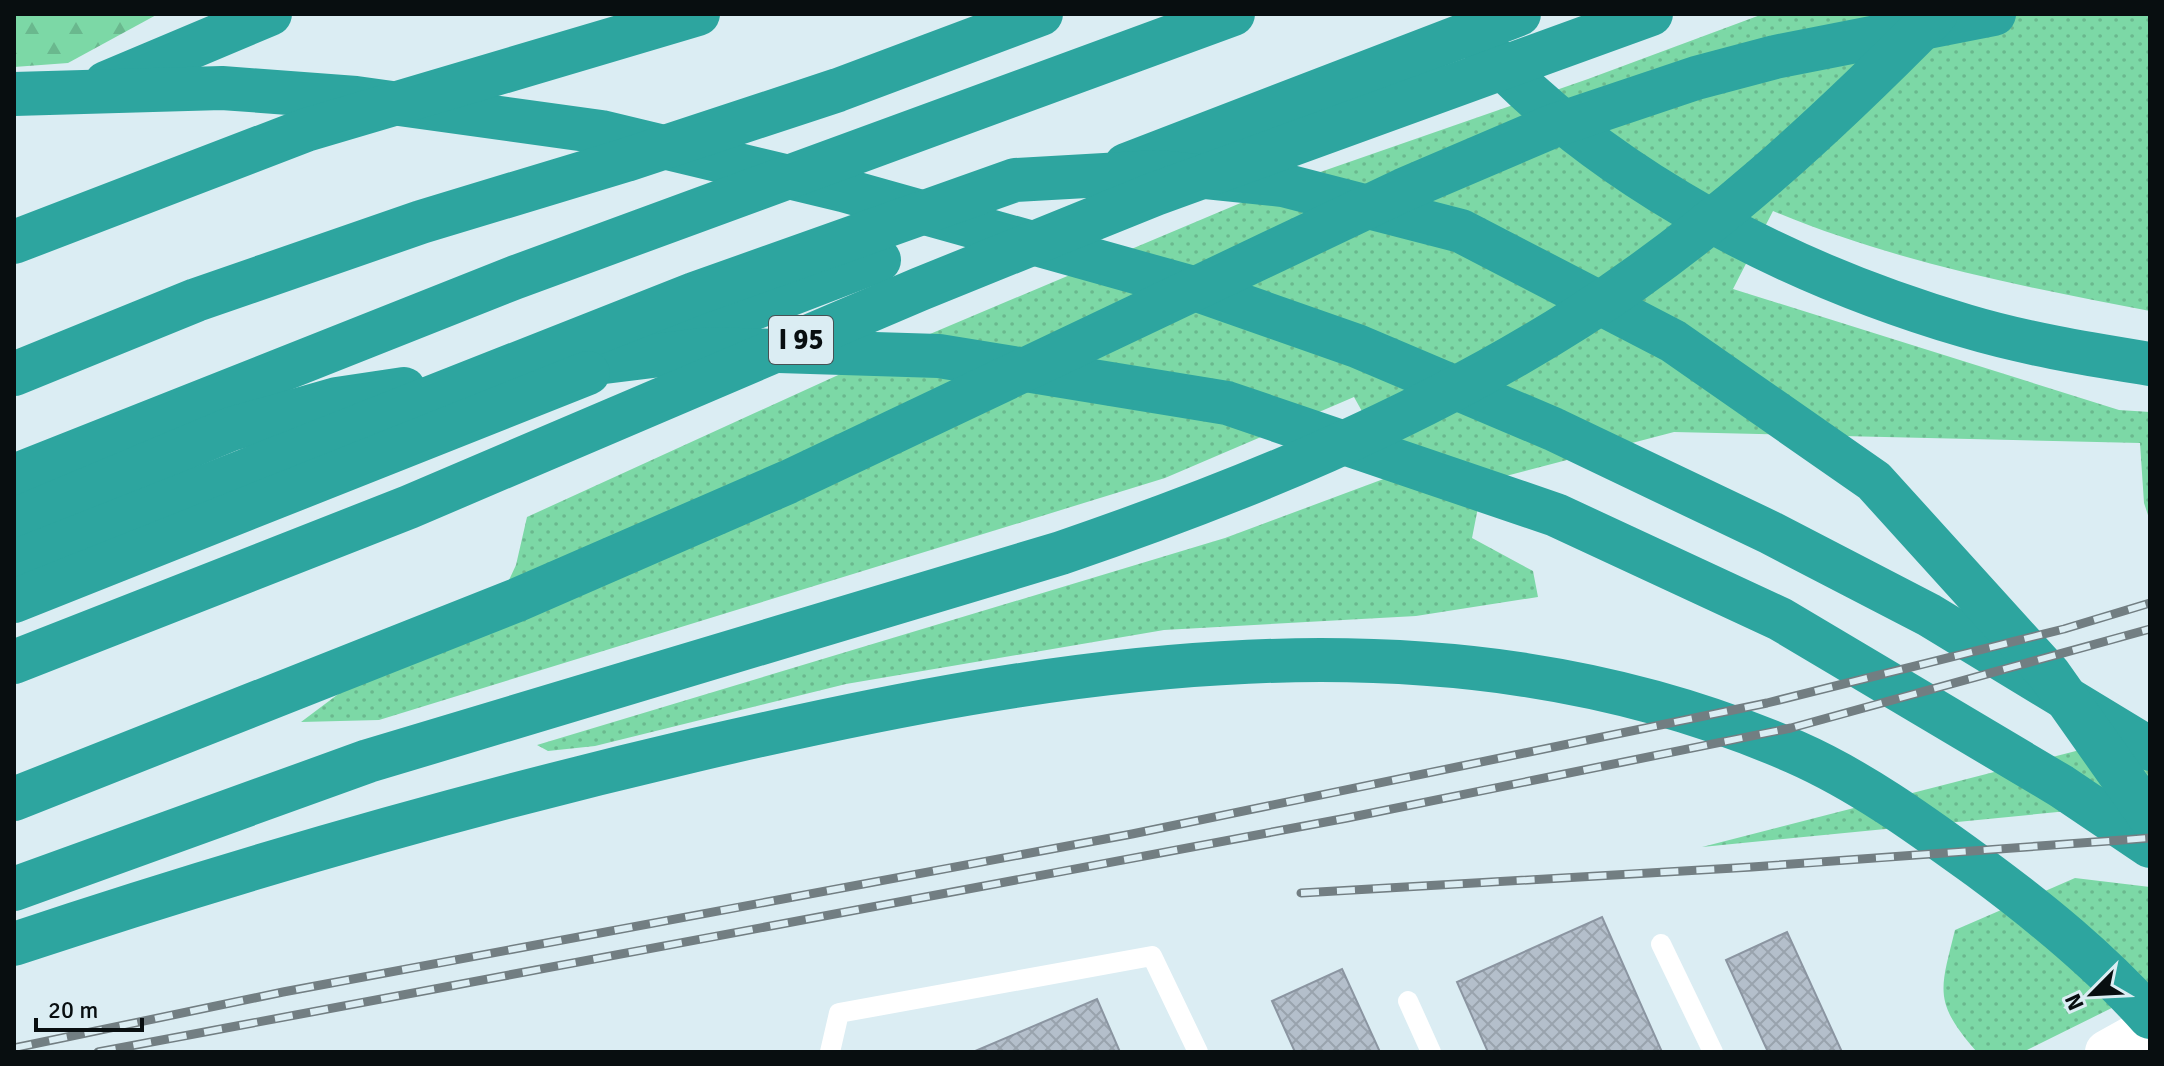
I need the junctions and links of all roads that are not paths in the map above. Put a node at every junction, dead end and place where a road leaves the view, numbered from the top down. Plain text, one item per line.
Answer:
1 (270, 14) edge
2 (698, 14) edge
3 (1041, 14) edge
4 (1233, 14) edge
5 (1452, 14) edge
6 (1519, 14) edge
7 (1651, 14) edge
8 (1936, 14) edge
9 (1994, 14) edge
10 (14, 94) edge
11 (14, 122) edge
12 (14, 242) edge
13 (2150, 364) edge
14 (14, 374) edge
15 (14, 476) edge
16 (14, 520) edge
17 (14, 562) edge
18 (14, 601) edge
19 (14, 662) edge
20 (2150, 749) edge
21 (14, 799) edge
22 (2150, 817) edge
23 (2150, 846) edge
24 (14, 889) edge
25 (14, 944) edge
26 (1661, 944) dead end
27 (1408, 1001) dead end
28 (2150, 1017) edge
29 (2150, 1028) edge
30 (830, 1052) edge
31 (1198, 1052) edge
32 (1431, 1052) edge
33 (1713, 1052) edge
34 (2107, 1052) edge

1 - 11 highway
2 - 12 highway
3 - 14 highway
4 - 15 highway
5 - 13 highway
6 - 18 highway
7 - 19 highway, I 95
8 - 24 highway
9 - 21 highway
10 - 20 highway
16 - 23 highway
17 - 22 highway
25 - 28 highway
26 - 33 lane
27 - 32 lane
29 - 34 street
30 - 31 lane

